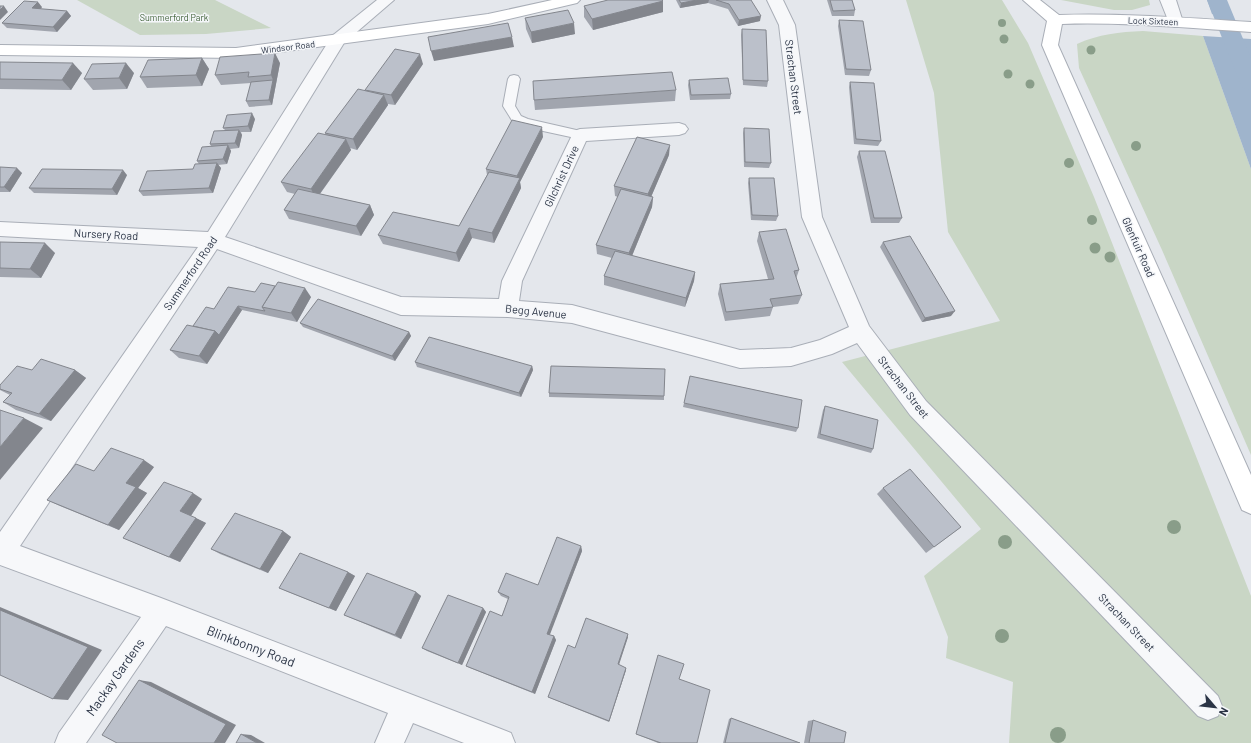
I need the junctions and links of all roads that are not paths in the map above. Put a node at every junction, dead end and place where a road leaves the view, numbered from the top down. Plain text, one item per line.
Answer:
1 (386, 0) edge
2 (572, 0) edge
3 (775, 0) edge
4 (1031, 0) edge
5 (1168, 0) edge
6 (1055, 20) junction
7 (1175, 22) junction
8 (1250, 27) edge
9 (338, 40) junction
10 (0, 50) edge
11 (514, 79) dead end
12 (679, 129) dead end
13 (580, 135) junction
14 (0, 229) edge
15 (212, 240) junction
16 (508, 308) junction
17 (861, 331) junction
18 (1251, 502) edge
19 (0, 552) edge
20 (161, 611) junction
21 (1208, 706) dead end
22 (406, 707) junction
23 (69, 743) edge
24 (389, 743) edge
25 (501, 743) edge

1 - 9 street, Summerford Road
2 - 9 street, Windsor Road
3 - 17 street, Strachan Street
4 - 6 street
5 - 7 street
6 - 7 street, Lock Sixteen
6 - 18 street, Glenfuir Road
7 - 8 street, Lock Sixteen
9 - 10 street, Windsor Road
9 - 15 street, Summerford Road
11 - 13 lane
12 - 13 street, Gilchrist Drive
13 - 16 street, Gilchrist Drive
14 - 15 street, Nursery Road
15 - 16 street, Begg Avenue
15 - 19 street, Summerford Road
16 - 17 street, Begg Avenue
17 - 21 street, Strachan Street
19 - 20 street, Blinkbonny Road
20 - 22 street, Blinkbonny Road
20 - 23 street, Mackay Gardens
22 - 24 street
22 - 25 street, Blinkbonny Road

